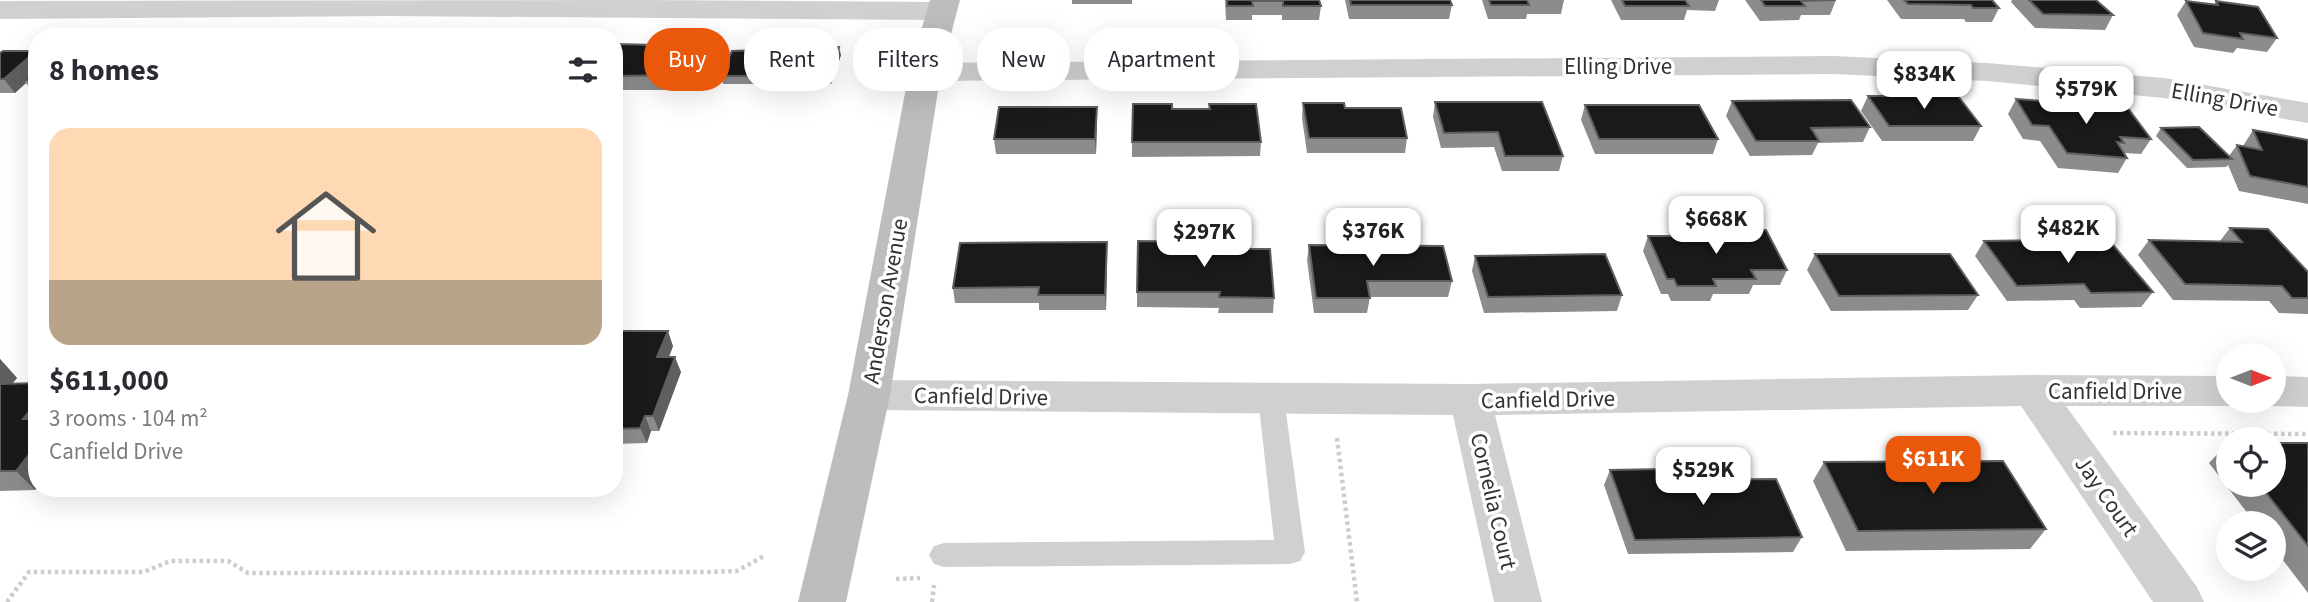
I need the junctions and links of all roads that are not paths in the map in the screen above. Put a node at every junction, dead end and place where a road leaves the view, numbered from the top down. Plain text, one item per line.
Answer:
1 (392, 4) edge
2 (942, 6) edge
3 (0, 10) edge
4 (936, 28) edge
5 (963, 72) edge
6 (922, 91) edge
7 (2308, 113) edge
8 (2032, 390) junction
9 (2216, 391) edge
10 (2286, 391) edge
11 (2308, 392) edge
12 (869, 395) junction
13 (1271, 398) junction
14 (1469, 400) junction
15 (944, 555) dead end
16 (822, 602) edge
17 (1518, 602) edge
18 (2180, 602) edge

1 - 2 street
1 - 3 street
2 - 4 main road, Anderson Avenue
5 - 7 street, Elling Drive
6 - 12 main road, Anderson Avenue
8 - 9 street, Canfield Drive
8 - 14 street, Canfield Drive
8 - 18 street, Jay Court
10 - 11 street
12 - 13 street, Canfield Drive
12 - 16 main road, Anderson Avenue
13 - 14 street, Canfield Drive
13 - 15 lane
14 - 17 street, Cornelia Court

